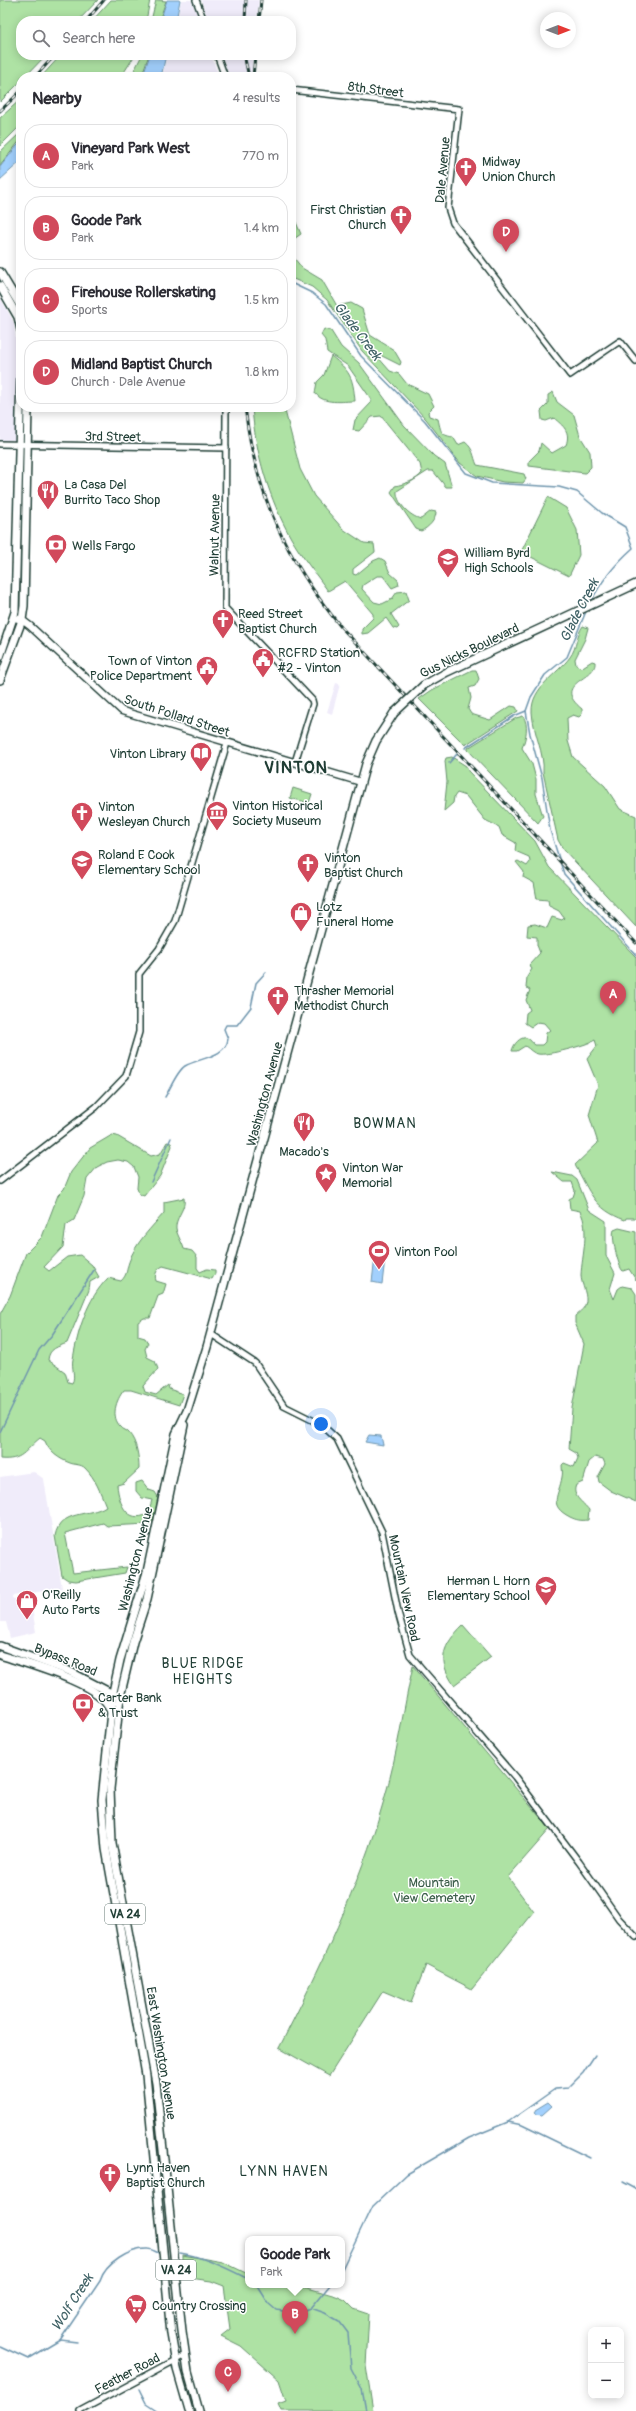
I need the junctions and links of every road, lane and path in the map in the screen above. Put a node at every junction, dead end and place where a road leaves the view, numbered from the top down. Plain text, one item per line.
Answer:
1 (196, 0) edge
2 (202, 16) edge
3 (219, 60) edge
4 (224, 72) edge
5 (296, 91) edge
6 (459, 109) joint
7 (0, 272) edge
8 (0, 286) edge
9 (16, 299) edge
10 (16, 314) edge
11 (636, 361) edge
12 (20, 412) edge
13 (28, 412) edge
14 (226, 412) edge
15 (0, 444) edge
16 (19, 445) junction
17 (27, 445) junction
18 (226, 448) junction
19 (636, 584) edge
20 (14, 618) junction
21 (22, 620) junction
22 (0, 657) edge
23 (0, 680) edge
24 (227, 742) junction
25 (295, 762) junction
26 (361, 782) junction
27 (0, 1181) edge
28 (211, 1334) junction
29 (0, 1646) edge
30 (0, 1655) edge
31 (65, 1678) junction
32 (115, 1696) junction
33 (110, 1713) junction
34 (636, 1937) edge
35 (185, 2355) junction
36 (175, 2360) junction
37 (80, 2411) edge
38 (189, 2411) edge
39 (199, 2411) edge

1 - 2 street
3 - 4 street
5 - 6 street, 8th Street
6 - 11 street, Dale Avenue
7 - 9 main road
8 - 10 main road
12 - 16 main road
13 - 17 main road
14 - 18 street, Walnut Avenue
15 - 16 street, 3rd Street
16 - 17 street, 3rd Street
16 - 20 main road
17 - 18 street, 3rd Street
17 - 21 main road
18 - 25 street, Walnut Avenue
19 - 26 main road, Gus Nicks Boulevard, bridge
20 - 21 main road, South Pollard Street
20 - 22 main road
21 - 23 main road
21 - 24 main road, South Pollard Street
24 - 25 main road, South Pollard Street
24 - 27 street
25 - 26 main road, South Pollard Street
26 - 28 main road, Washington Avenue
28 - 32 main road, Washington Avenue
28 - 34 street, Mountain View Road
29 - 32 main road, Bypass Road
30 - 31 main road, Bypass Road
31 - 32 main road
31 - 33 main road, Bypass Road
32 - 33 main road, Washington Avenue
32 - 35 main road, East Washington Avenue / VA 24
33 - 36 main road, East Washington Avenue / VA 24
35 - 36 street, Feather Road
35 - 39 main road, East Washington Avenue / VA 24
36 - 37 street, Feather Road
36 - 38 main road, East Washington Avenue / VA 24

